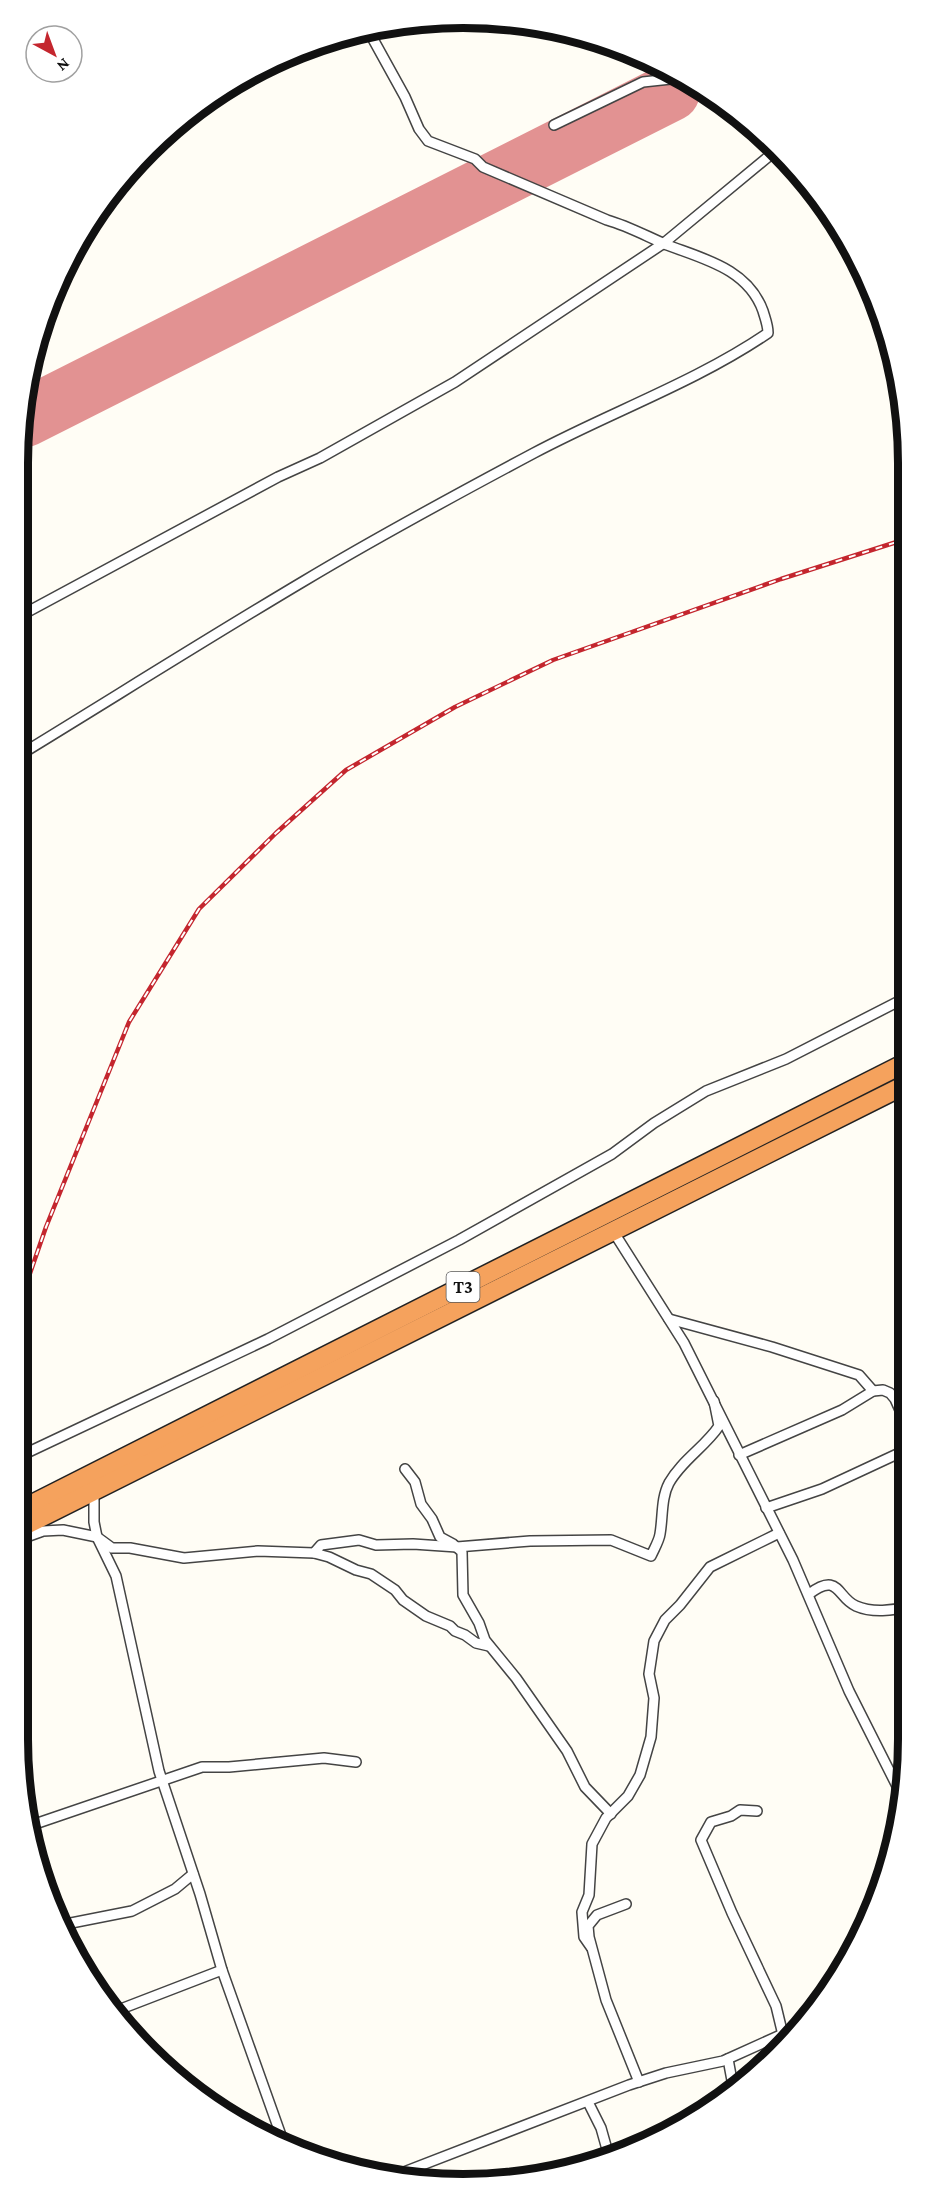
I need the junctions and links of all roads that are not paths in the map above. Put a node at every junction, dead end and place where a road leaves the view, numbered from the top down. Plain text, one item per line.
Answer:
1 (373, 38) edge
2 (667, 79) edge
3 (554, 125) dead end
4 (770, 155) edge
5 (664, 243) junction
6 (28, 612) edge
7 (28, 750) edge
8 (898, 1002) edge
9 (898, 1067) edge
10 (898, 1088) edge
11 (613, 1231) junction
12 (669, 1319) junction
13 (873, 1391) junction
14 (714, 1401) junction
15 (898, 1404) edge
16 (28, 1452) edge
17 (898, 1454) edge
18 (739, 1455) junction
19 (405, 1469) dead end
20 (94, 1491) junction
21 (28, 1505) edge
22 (766, 1508) junction
23 (28, 1524) edge
24 (779, 1533) junction
25 (28, 1536) edge
26 (97, 1537) junction
27 (457, 1547) junction
28 (314, 1553) junction
29 (809, 1594) junction
30 (898, 1608) edge
31 (489, 1646) junction
32 (356, 1762) dead end
33 (162, 1779) junction
34 (896, 1785) edge
35 (757, 1811) dead end
36 (611, 1814) junction
37 (37, 1823) edge
38 (193, 1874) junction
39 (626, 1904) dead end
40 (69, 1923) edge
41 (591, 1947) junction
42 (222, 1970) junction
43 (122, 2009) edge
44 (782, 2035) edge
45 (783, 2035) edge
46 (728, 2059) junction
47 (733, 2081) edge
48 (639, 2082) junction
49 (588, 2102) junction
50 (281, 2134) edge
51 (607, 2150) edge
52 (407, 2171) edge

1 - 5 street
2 - 3 street
4 - 5 street
5 - 6 street
5 - 7 street
8 - 16 street
9 - 21 highway, T3
10 - 11 highway, T3
11 - 12 street
11 - 20 highway, T3
12 - 13 street
12 - 14 street
13 - 15 street
13 - 18 street
14 - 18 street
14 - 27 street
17 - 22 street
18 - 22 street
19 - 27 street
20 - 23 highway, T3
20 - 26 street
22 - 24 street
24 - 29 street
24 - 36 street
25 - 26 street
26 - 28 street
26 - 33 street
27 - 28 street
27 - 31 street
28 - 31 street
29 - 30 street
29 - 34 street
31 - 36 street
32 - 33 street
33 - 37 street
33 - 38 street
35 - 45 street
36 - 41 street
38 - 40 street
38 - 42 street
39 - 41 street
41 - 48 street
42 - 43 street
42 - 50 street
44 - 46 street
46 - 47 street
46 - 48 street
48 - 49 street
49 - 51 street
49 - 52 street

